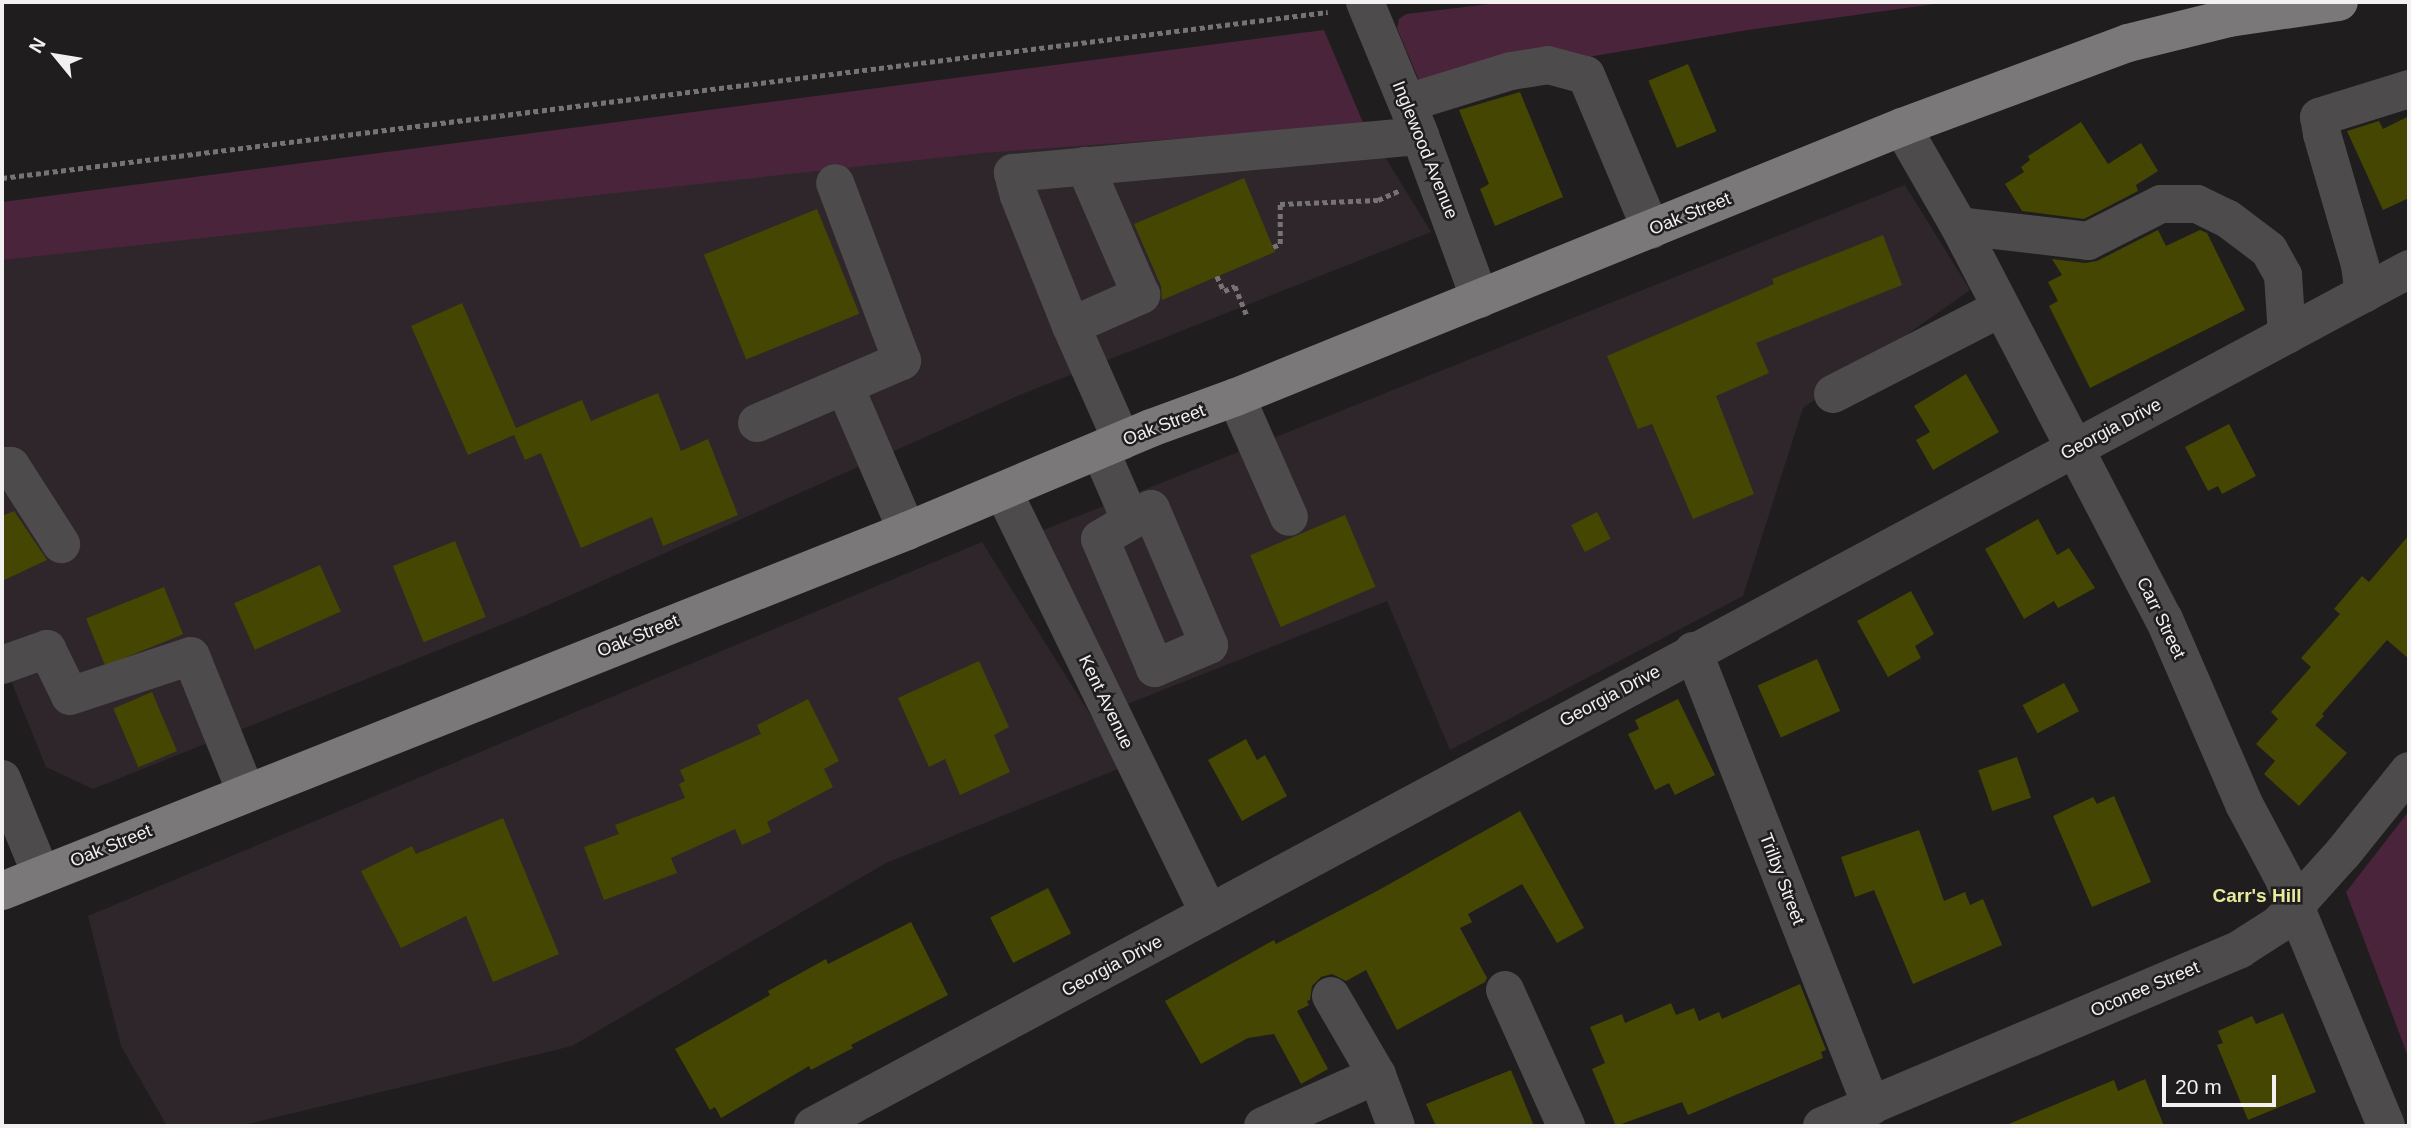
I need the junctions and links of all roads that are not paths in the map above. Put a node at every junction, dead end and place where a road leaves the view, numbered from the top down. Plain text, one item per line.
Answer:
1 (2339, 2) edge
2 (1351, 6) edge
3 (2409, 89) edge
4 (1413, 119) junction
5 (1902, 127) junction
6 (1085, 166) junction
7 (835, 183) dead end
8 (1959, 226) junction
9 (1651, 230) junction
10 (2409, 269) edge
11 (2364, 294) junction
12 (1480, 299) junction
13 (2001, 308) junction
14 (1071, 326) junction
15 (2287, 335) junction
16 (845, 387) junction
17 (1833, 394) dead end
18 (1236, 397) junction
19 (757, 423) dead end
20 (1111, 446) junction
21 (2074, 449) junction
22 (2, 466) edge
23 (1003, 491) junction
24 (1289, 517) dead end
25 (1130, 519) junction
26 (907, 531) junction
27 (61, 544) dead end
28 (1693, 651) junction
29 (2, 665) edge
30 (1155, 668) junction
31 (1103, 695) junction
32 (2409, 771) edge
33 (2, 779) edge
34 (246, 792) junction
35 (41, 874) junction
36 (2, 891) edge
37 (2295, 905) junction
38 (1209, 914) junction
39 (1505, 990) dead end
40 (1331, 996) dead end
41 (1377, 1075) junction
42 (1871, 1106) junction
43 (813, 1126) edge
44 (1262, 1126) edge
45 (1396, 1126) edge
46 (1566, 1126) edge
47 (1822, 1126) edge
48 (2386, 1126) edge

1 - 5 main road, Oak Street
2 - 4 street, Inglewood Avenue
3 - 11 street
4 - 6 street
4 - 9 street
4 - 12 street, Inglewood Avenue
5 - 8 street, Carr Street
5 - 9 main road, Oak Street
6 - 14 street
6 - 14 street
7 - 16 street
8 - 13 street, Carr Street
8 - 15 street
9 - 12 main road, Oak Street
10 - 11 street, Georgia Drive
11 - 15 street, Georgia Drive
12 - 18 main road, Oak Street
13 - 17 street
13 - 21 street, Carr Street
14 - 20 street
15 - 21 street, Georgia Drive
16 - 19 street
16 - 26 street
18 - 20 main road, Oak Street
18 - 24 street
20 - 23 main road, Oak Street
20 - 25 street
21 - 28 street, Georgia Drive
21 - 37 street, Carr Street
22 - 27 street
23 - 26 main road, Oak Street
23 - 31 street, Kent Avenue
25 - 30 street
25 - 30 street
26 - 34 main road, Oak Street
28 - 38 street, Georgia Drive
28 - 42 street, Trilby Street
29 - 34 street
30 - 31 street
31 - 38 street, Kent Avenue
32 - 37 street, Oconee Street
33 - 35 street
34 - 35 main road, Oak Street
35 - 36 main road, Oak Street
37 - 42 street, Oconee Street
37 - 48 street, Carr Street
38 - 43 street, Georgia Drive
39 - 46 street
40 - 41 street
41 - 44 street
41 - 45 street
42 - 47 street, Oconee Street

